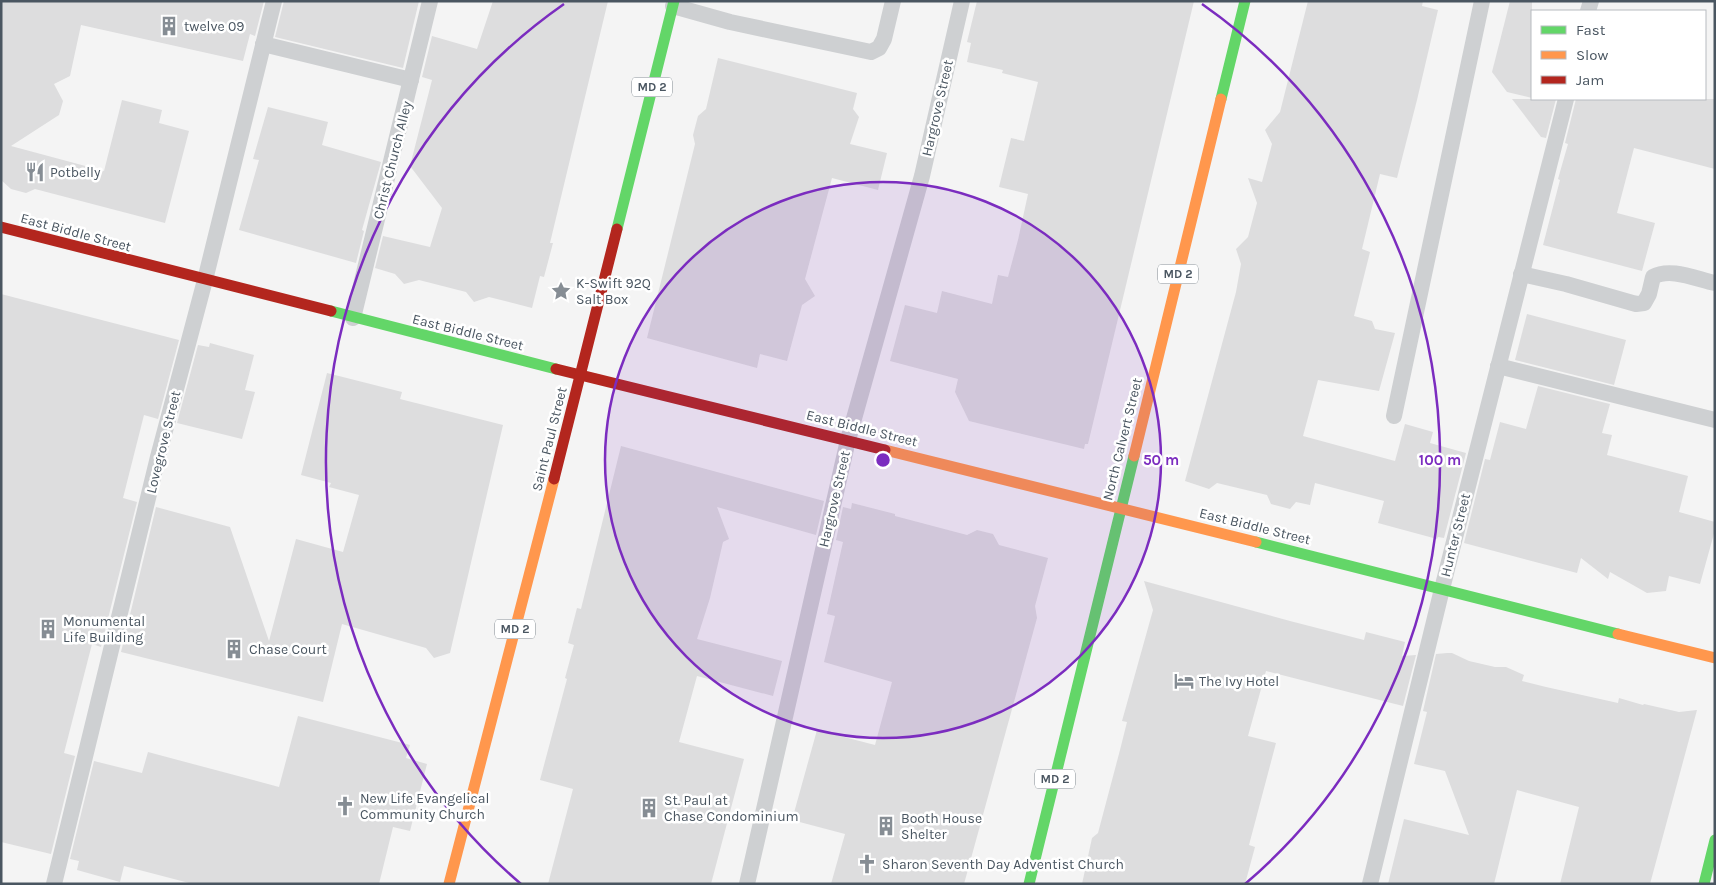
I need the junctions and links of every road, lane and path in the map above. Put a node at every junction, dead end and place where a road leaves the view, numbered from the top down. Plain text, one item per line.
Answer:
1 (274, 1) edge
2 (430, 1) edge
3 (893, 1) edge
4 (962, 1) edge
5 (1245, 1) edge
6 (1482, 1) edge
7 (673, 4) edge
8 (263, 44) junction
9 (411, 80) junction
10 (1566, 100) edge
11 (1, 228) edge
12 (1521, 274) junction
13 (205, 280) junction
14 (1715, 283) edge
15 (353, 318) junction
16 (1498, 366) junction
17 (581, 375) junction
18 (1394, 416) dead end
19 (1715, 420) edge
20 (848, 440) junction
21 (1121, 508) junction
22 (1442, 590) junction
23 (1715, 658) edge
24 (1715, 840) edge
25 (54, 884) edge
26 (449, 884) edge
27 (748, 884) edge
28 (1029, 884) edge
29 (1370, 884) edge
30 (1704, 884) edge

1 - 8 lane, Lovegrove Street
2 - 9 lane, Christ Church Alley
3 - 7 lane
4 - 20 lane, Hargrove Street
5 - 21 main road, North Calvert Street / MD 2
6 - 18 lane
7 - 17 main road, Saint Paul Street / MD 2
8 - 9 lane
8 - 13 lane, Lovegrove Street
9 - 15 lane, Christ Church Alley
10 - 12 lane, Hunter Street
11 - 13 main road, East Biddle Street
12 - 14 lane
12 - 16 lane, Hunter Street
13 - 15 main road, East Biddle Street
13 - 25 lane, Lovegrove Street
15 - 17 main road, East Biddle Street
16 - 19 lane
16 - 22 lane, Hunter Street
17 - 20 main road, East Biddle Street
17 - 26 main road, Saint Paul Street / MD 2
20 - 21 main road, East Biddle Street
20 - 27 lane, Hargrove Street
21 - 22 main road, East Biddle Street
21 - 28 main road, North Calvert Street / MD 2
22 - 23 main road, East Biddle Street
22 - 29 lane, Hunter Street
24 - 30 main road

